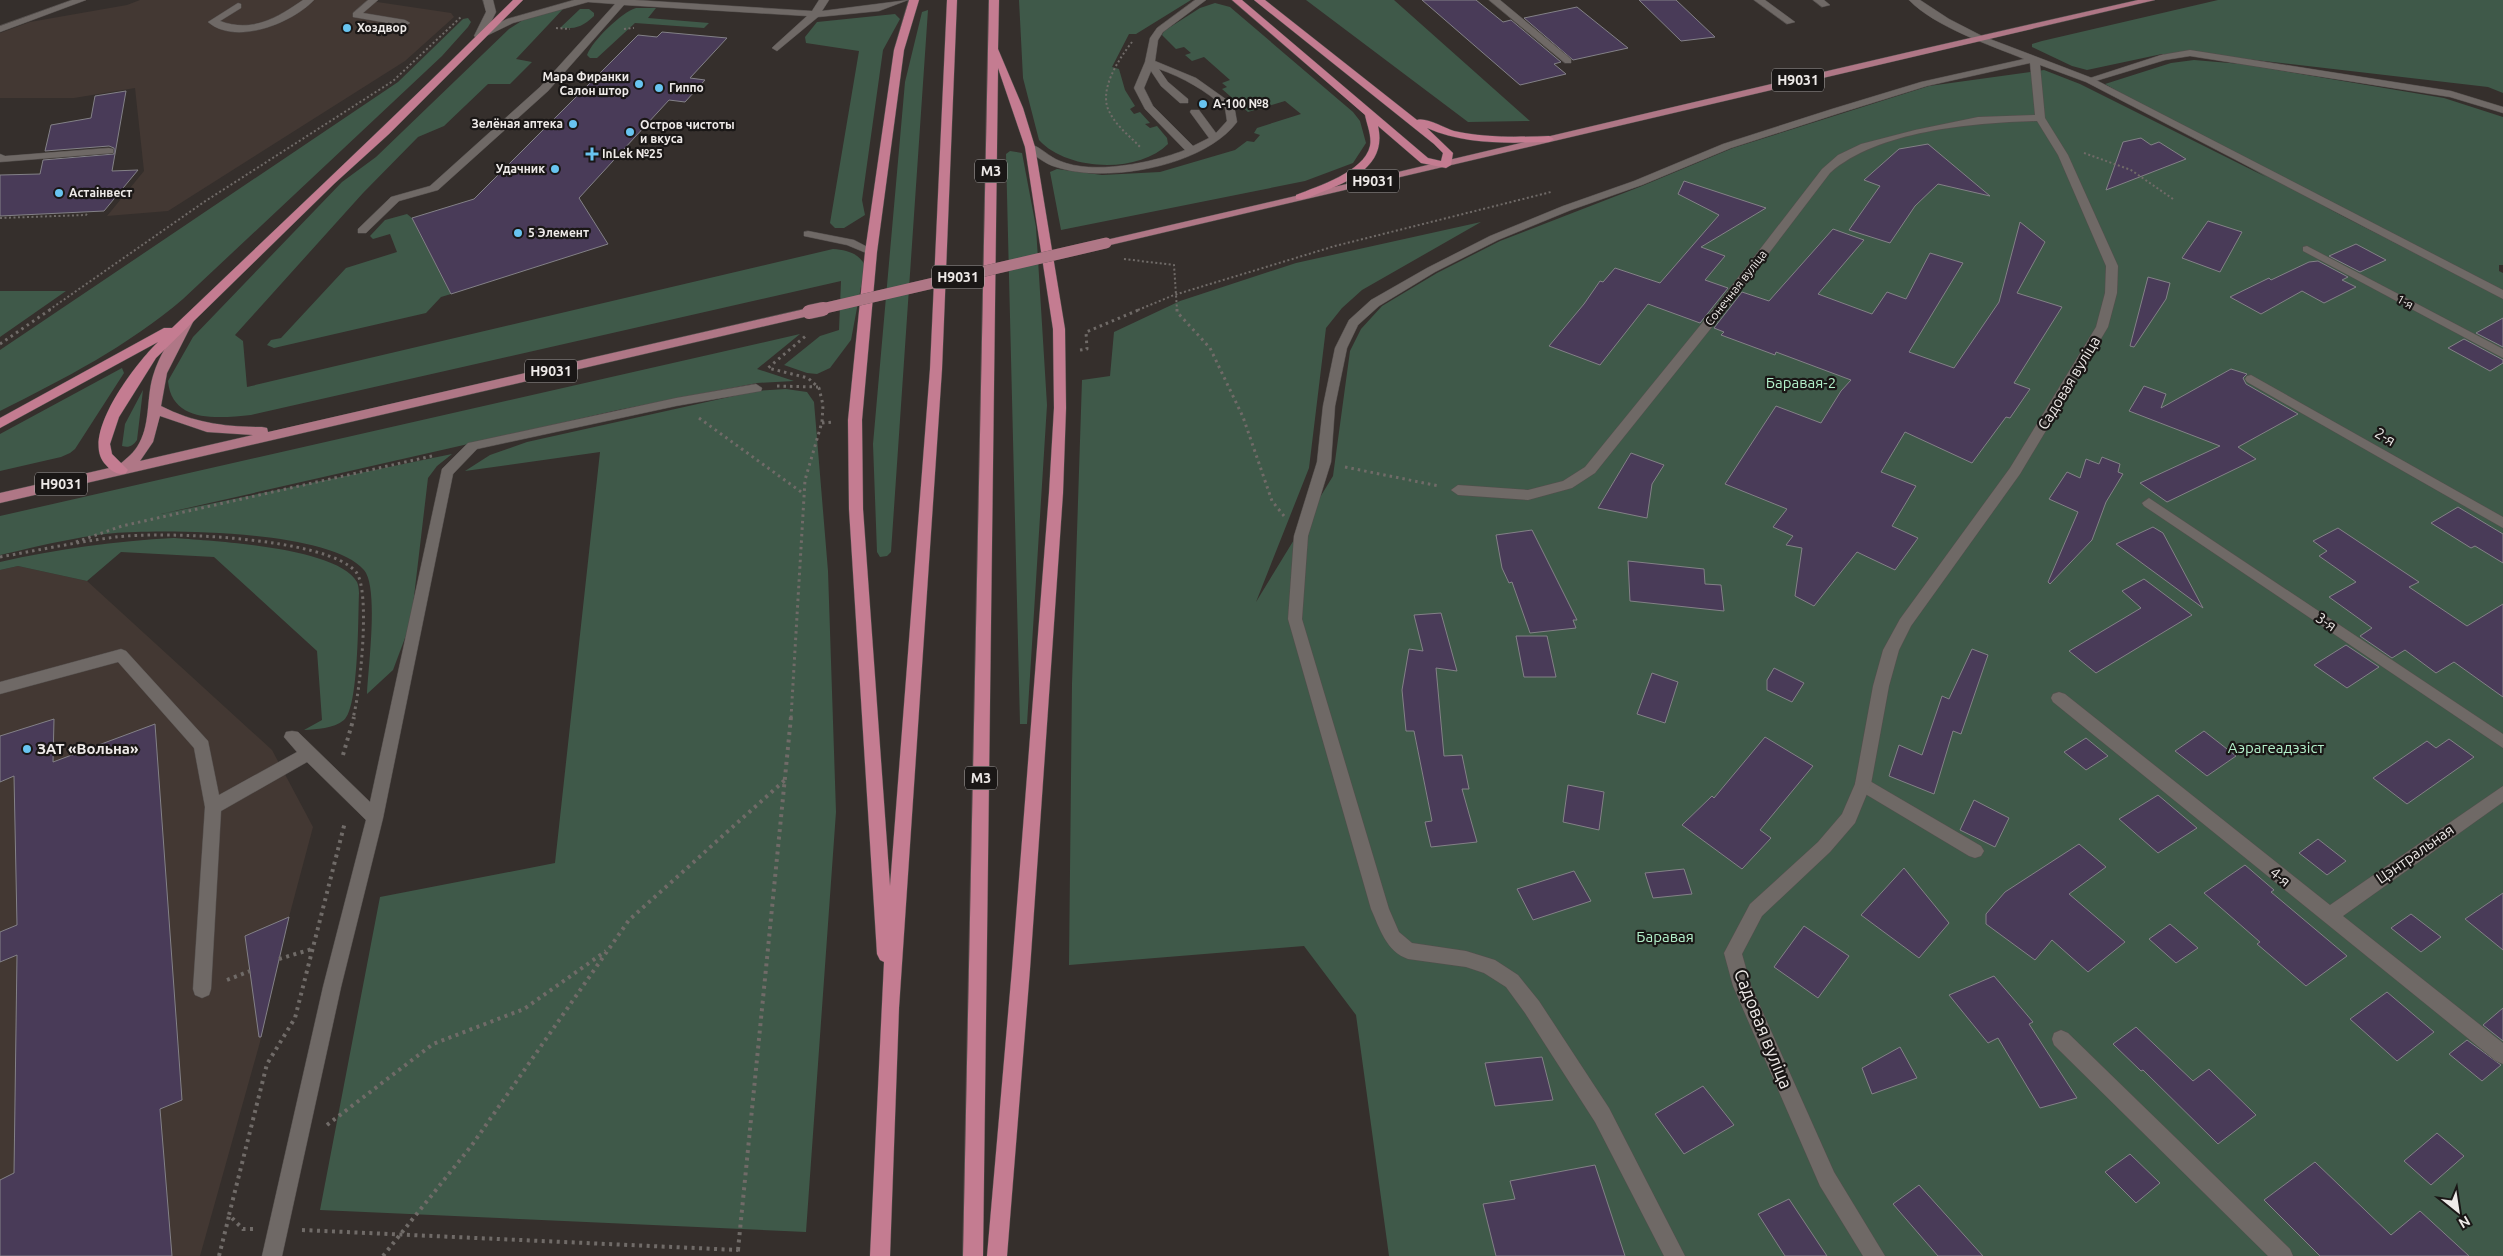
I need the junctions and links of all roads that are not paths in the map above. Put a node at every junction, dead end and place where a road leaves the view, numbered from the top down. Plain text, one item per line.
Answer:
1 (82, 0) edge
2 (309, 0) edge
3 (373, 0) edge
4 (488, 0) edge
5 (518, 0) edge
6 (584, 0) edge
7 (591, 0) edge
8 (824, 0) edge
9 (903, 0) edge
10 (914, 0) edge
11 (952, 0) edge
12 (994, 0) edge
13 (1201, 0) edge
14 (1237, 0) edge
15 (1259, 0) edge
16 (1494, 0) edge
17 (1759, 0) edge
18 (1914, 0) edge
19 (2150, 0) edge
20 (622, 2) junction
21 (668, 2) edge
22 (711, 4) edge
23 (238, 6) dead end
24 (815, 14) junction
25 (1790, 22) dead end
26 (406, 23) dead end
27 (0, 29) edge
28 (479, 36) junction
29 (1979, 38) junction
30 (993, 43) junction
31 (777, 48) dead end
32 (2035, 59) junction
33 (1568, 61) dead end
34 (1150, 62) junction
35 (2088, 80) junction
36 (1184, 101) dead end
37 (1391, 107) junction
38 (2503, 110) edge
39 (1195, 112) dead end
40 (1370, 114) junction
41 (2040, 118) junction
42 (1215, 139) junction
43 (1549, 139) junction
44 (1030, 147) junction
45 (1191, 150) junction
46 (109, 151) dead end
47 (0, 157) edge
48 (1446, 165) junction
49 (1300, 197) junction
50 (362, 231) dead end
51 (808, 234) dead end
52 (2307, 249) dead end
53 (871, 252) junction
54 (2503, 295) edge
55 (189, 318) junction
56 (2503, 354) edge
57 (2251, 379) dead end
58 (756, 388) dead end
59 (155, 408) junction
60 (0, 424) edge
61 (293, 431) junction
62 (121, 470) junction
63 (1458, 490) road end
64 (0, 498) edge
65 (2149, 503) dead end
66 (2503, 523) edge
67 (0, 688) edge
68 (2059, 698) dead end
69 (292, 737) dead end
70 (2503, 742) edge
71 (310, 753) junction
72 (1863, 784) junction
73 (2503, 793) edge
74 (214, 806) junction
75 (375, 818) junction
76 (1975, 851) dead end
77 (2328, 916) junction
78 (202, 989) dead end
79 (890, 1008) junction
80 (2061, 1039) dead end
81 (2503, 1055) edge
82 (1872, 1255) edge
83 (272, 1256) edge
84 (880, 1256) edge
85 (973, 1256) edge
86 (997, 1256) edge
87 (1674, 1256) edge
88 (2283, 1256) edge

1 - 27 street
2 - 23 street
3 - 26 street
4 - 28 street
5 - 28 highway
6 - 28 street
7 - 20 street
8 - 24 street
9 - 24 street
10 - 53 highway
11 - 79 highway
12 - 30 highway, М3
13 - 34 street
14 - 40 highway
15 - 37 highway
16 - 33 street
17 - 25 street
18 - 29 street
19 - 29 main road, Н9031
20 - 21 street
20 - 50 street
21 - 22 street
22 - 24 street
24 - 31 street
28 - 55 highway
29 - 32 street
29 - 43 main road, Н9031
30 - 44 highway
30 - 85 highway, М3
32 - 35 street
32 - 41 street
32 - 87 street
34 - 36 street
34 - 42 street
34 - 45 street
35 - 38 street
35 - 54 street
37 - 43 highway
37 - 48 highway
39 - 42 street
40 - 48 highway
40 - 49 highway
41 - 63 street, Сонечная вуліца
41 - 72 street, Садовая вуліца
42 - 45 street
43 - 48 main road, Н9031
44 - 45 street
44 - 86 highway
46 - 47 street
48 - 49 main road, Н9031
49 - 61 main road, Н9031, bridge
51 - 53 street
52 - 56 street, 1-я
53 - 79 highway
55 - 59 main road
55 - 60 highway
55 - 62 highway
57 - 66 street, 2-я
58 - 75 street
59 - 61 main road
59 - 62 main road
61 - 62 main road, Н9031
62 - 64 main road, Н9031
65 - 70 street, 3-я
67 - 74 street
68 - 77 street, 4-я
69 - 71 street
71 - 74 street
71 - 75 street
72 - 76 street
72 - 82 street, Садовая вуліца
73 - 77 street, Цэнтральная
74 - 78 street
75 - 83 street
77 - 81 street, 4-я
79 - 84 highway
80 - 88 street

